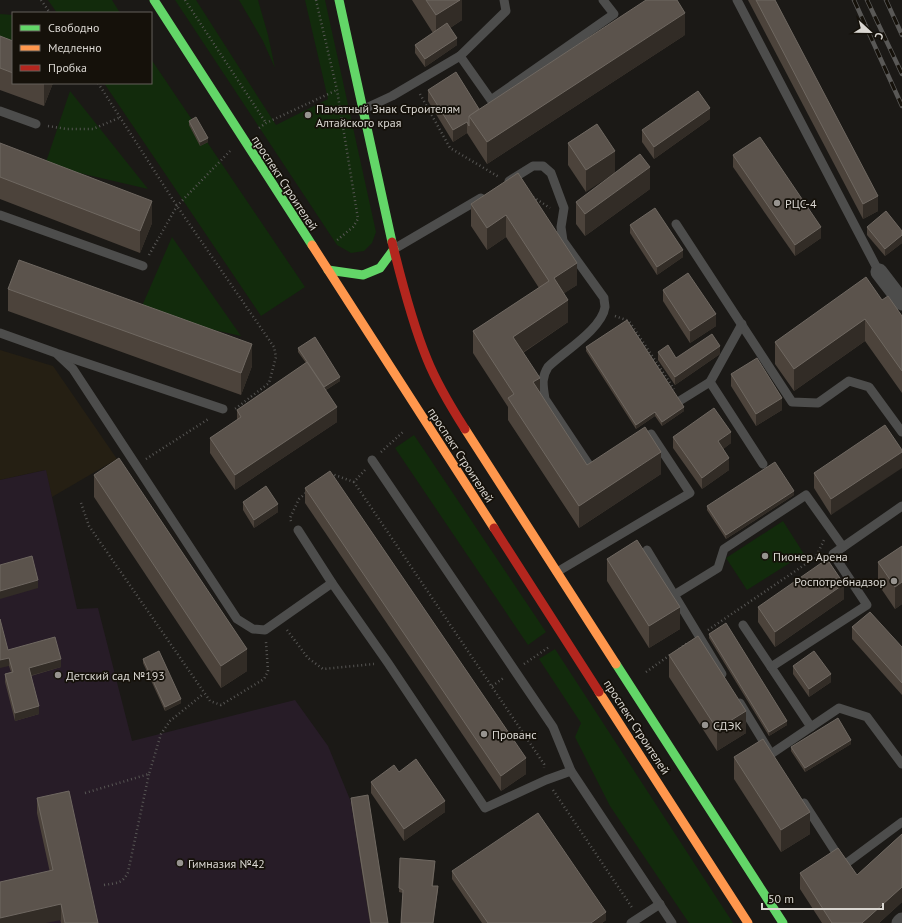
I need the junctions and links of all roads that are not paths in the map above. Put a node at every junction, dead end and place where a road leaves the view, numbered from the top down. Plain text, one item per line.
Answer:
1 (154, 0) edge
2 (339, 0) edge
3 (504, 0) edge
4 (603, 0) edge
5 (737, 0) edge
6 (460, 56) junction
7 (364, 109) junction
8 (0, 111) edge
9 (36, 124) road end
10 (505, 184) edge
11 (488, 193) edge
12 (0, 215) edge
13 (676, 224) dead end
14 (394, 250) junction
15 (143, 266) road end
16 (328, 270) junction
17 (880, 272) joint
18 (902, 302) edge
19 (742, 324) junction
20 (0, 334) edge
21 (56, 353) junction
22 (710, 382) junction
23 (681, 400) edge
24 (223, 409) dead end
25 (902, 432) edge
26 (632, 447) edge
27 (372, 460) road end
28 (606, 463) edge
29 (763, 464) dead end
30 (902, 506) edge
31 (298, 530) road end
32 (843, 548) junction
33 (647, 550) dead end
34 (556, 572) junction
35 (332, 583) junction
36 (674, 595) junction
37 (743, 625) dead end
38 (772, 667) junction
39 (727, 682) edge
40 (735, 695) edge
41 (811, 727) junction
42 (902, 764) edge
43 (571, 771) junction
44 (797, 793) edge
45 (902, 822) edge
46 (660, 904) junction
47 (635, 920) edge
48 (672, 923) edge
49 (748, 923) edge
50 (783, 923) edge

1 - 16 main road, проспект Строителей
2 - 7 main road, проспект Строителей
3 - 6 lane
4 - 6 lane
5 - 17 lane
6 - 7 lane
7 - 14 main road, проспект Строителей
8 - 9 lane
10 - 28 lane
11 - 14 lane
12 - 15 lane
13 - 19 lane
14 - 16 main road
14 - 34 main road, проспект Строителей
16 - 49 main road, проспект Строителей
17 - 18 street
19 - 22 lane
19 - 25 lane
20 - 21 lane
21 - 24 lane
21 - 35 lane
22 - 23 lane
22 - 29 lane
26 - 34 lane
27 - 43 lane
30 - 32 lane
31 - 35 lane
32 - 36 lane
32 - 38 lane
33 - 36 lane
34 - 50 main road, проспект Строителей
35 - 43 lane
36 - 39 lane
37 - 38 lane
38 - 41 lane
40 - 41 lane
41 - 42 lane
43 - 46 lane
44 - 45 lane
46 - 47 lane
46 - 48 lane

